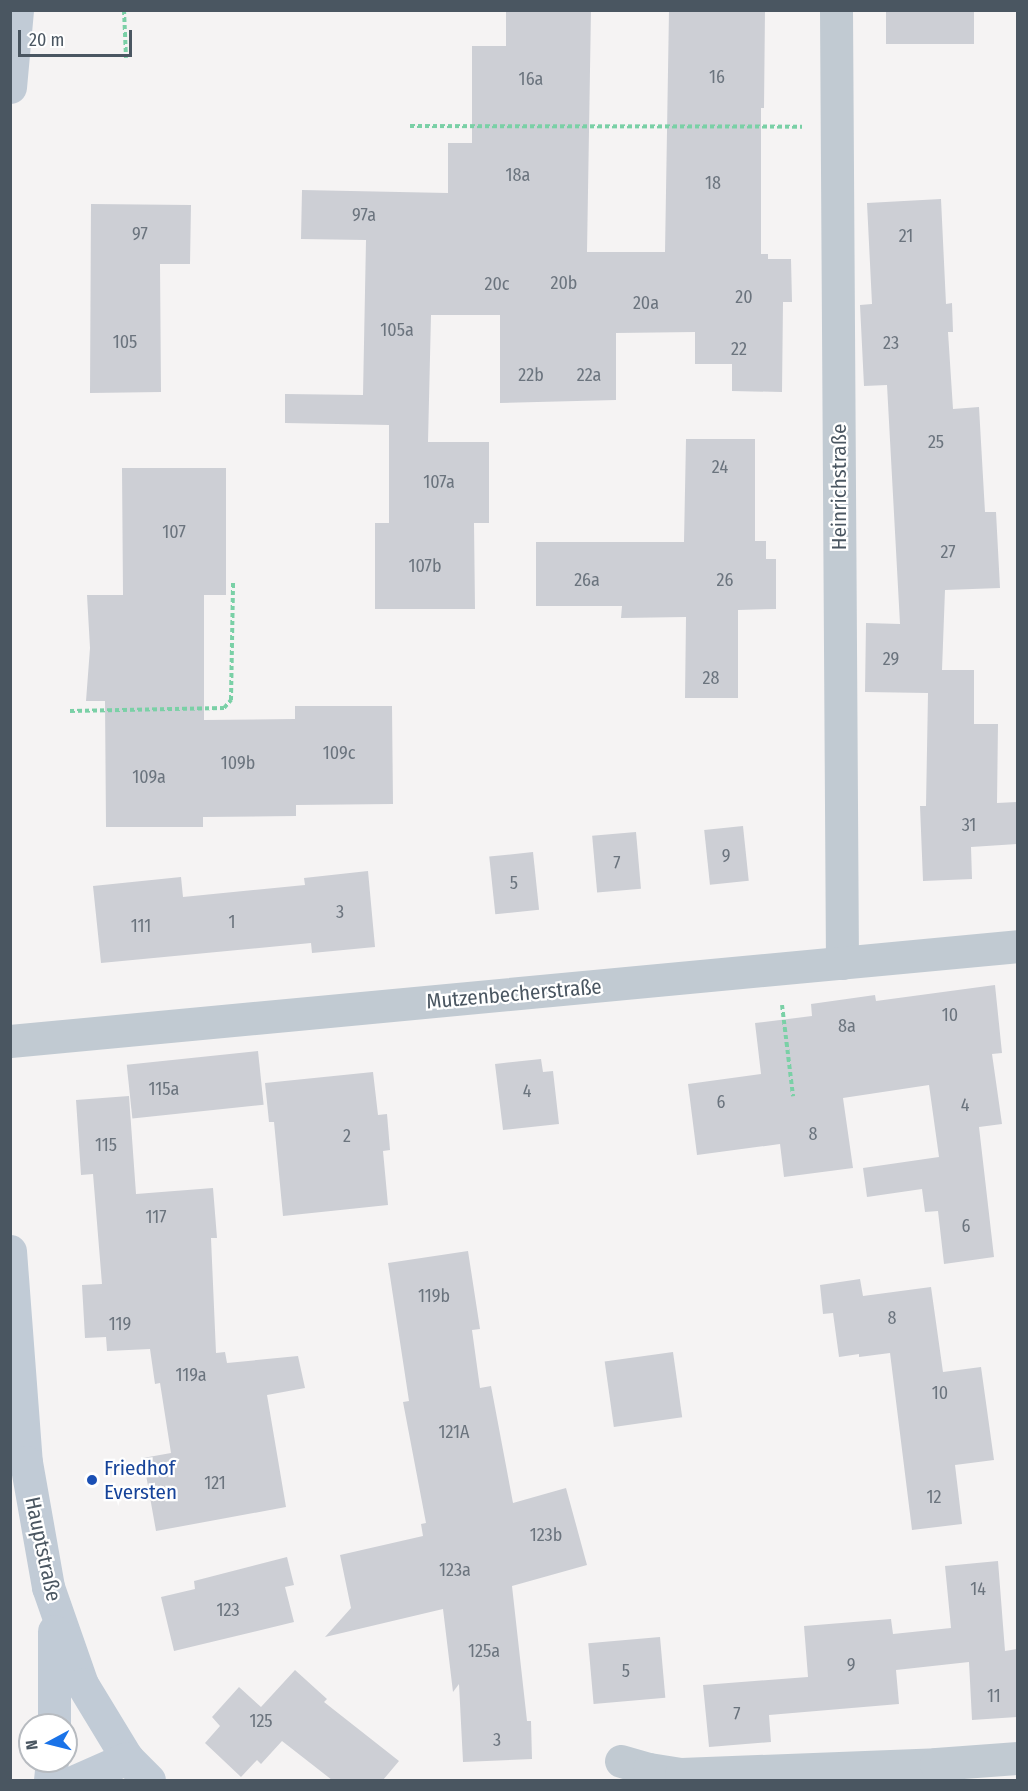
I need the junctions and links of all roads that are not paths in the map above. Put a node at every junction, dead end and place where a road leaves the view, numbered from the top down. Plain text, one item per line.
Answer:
1 (17, 10) edge
2 (836, 10) edge
3 (10, 87) edge
4 (1017, 946) edge
5 (843, 963) junction
6 (10, 1041) edge
7 (10, 1251) edge
8 (54, 1608) junction
9 (54, 1713) edge
10 (1017, 1758) edge
11 (621, 1761) dead end
12 (132, 1773) edge
13 (77, 1780) edge

1 - 3 main road
2 - 5 street, Heinrichstraße
4 - 5 street, Mutzenbecherstraße
5 - 6 street, Mutzenbecherstraße
7 - 8 main road, Hauptstraße
8 - 9 main road
8 - 12 main road, Hauptstraße
10 - 11 street
12 - 13 main road

